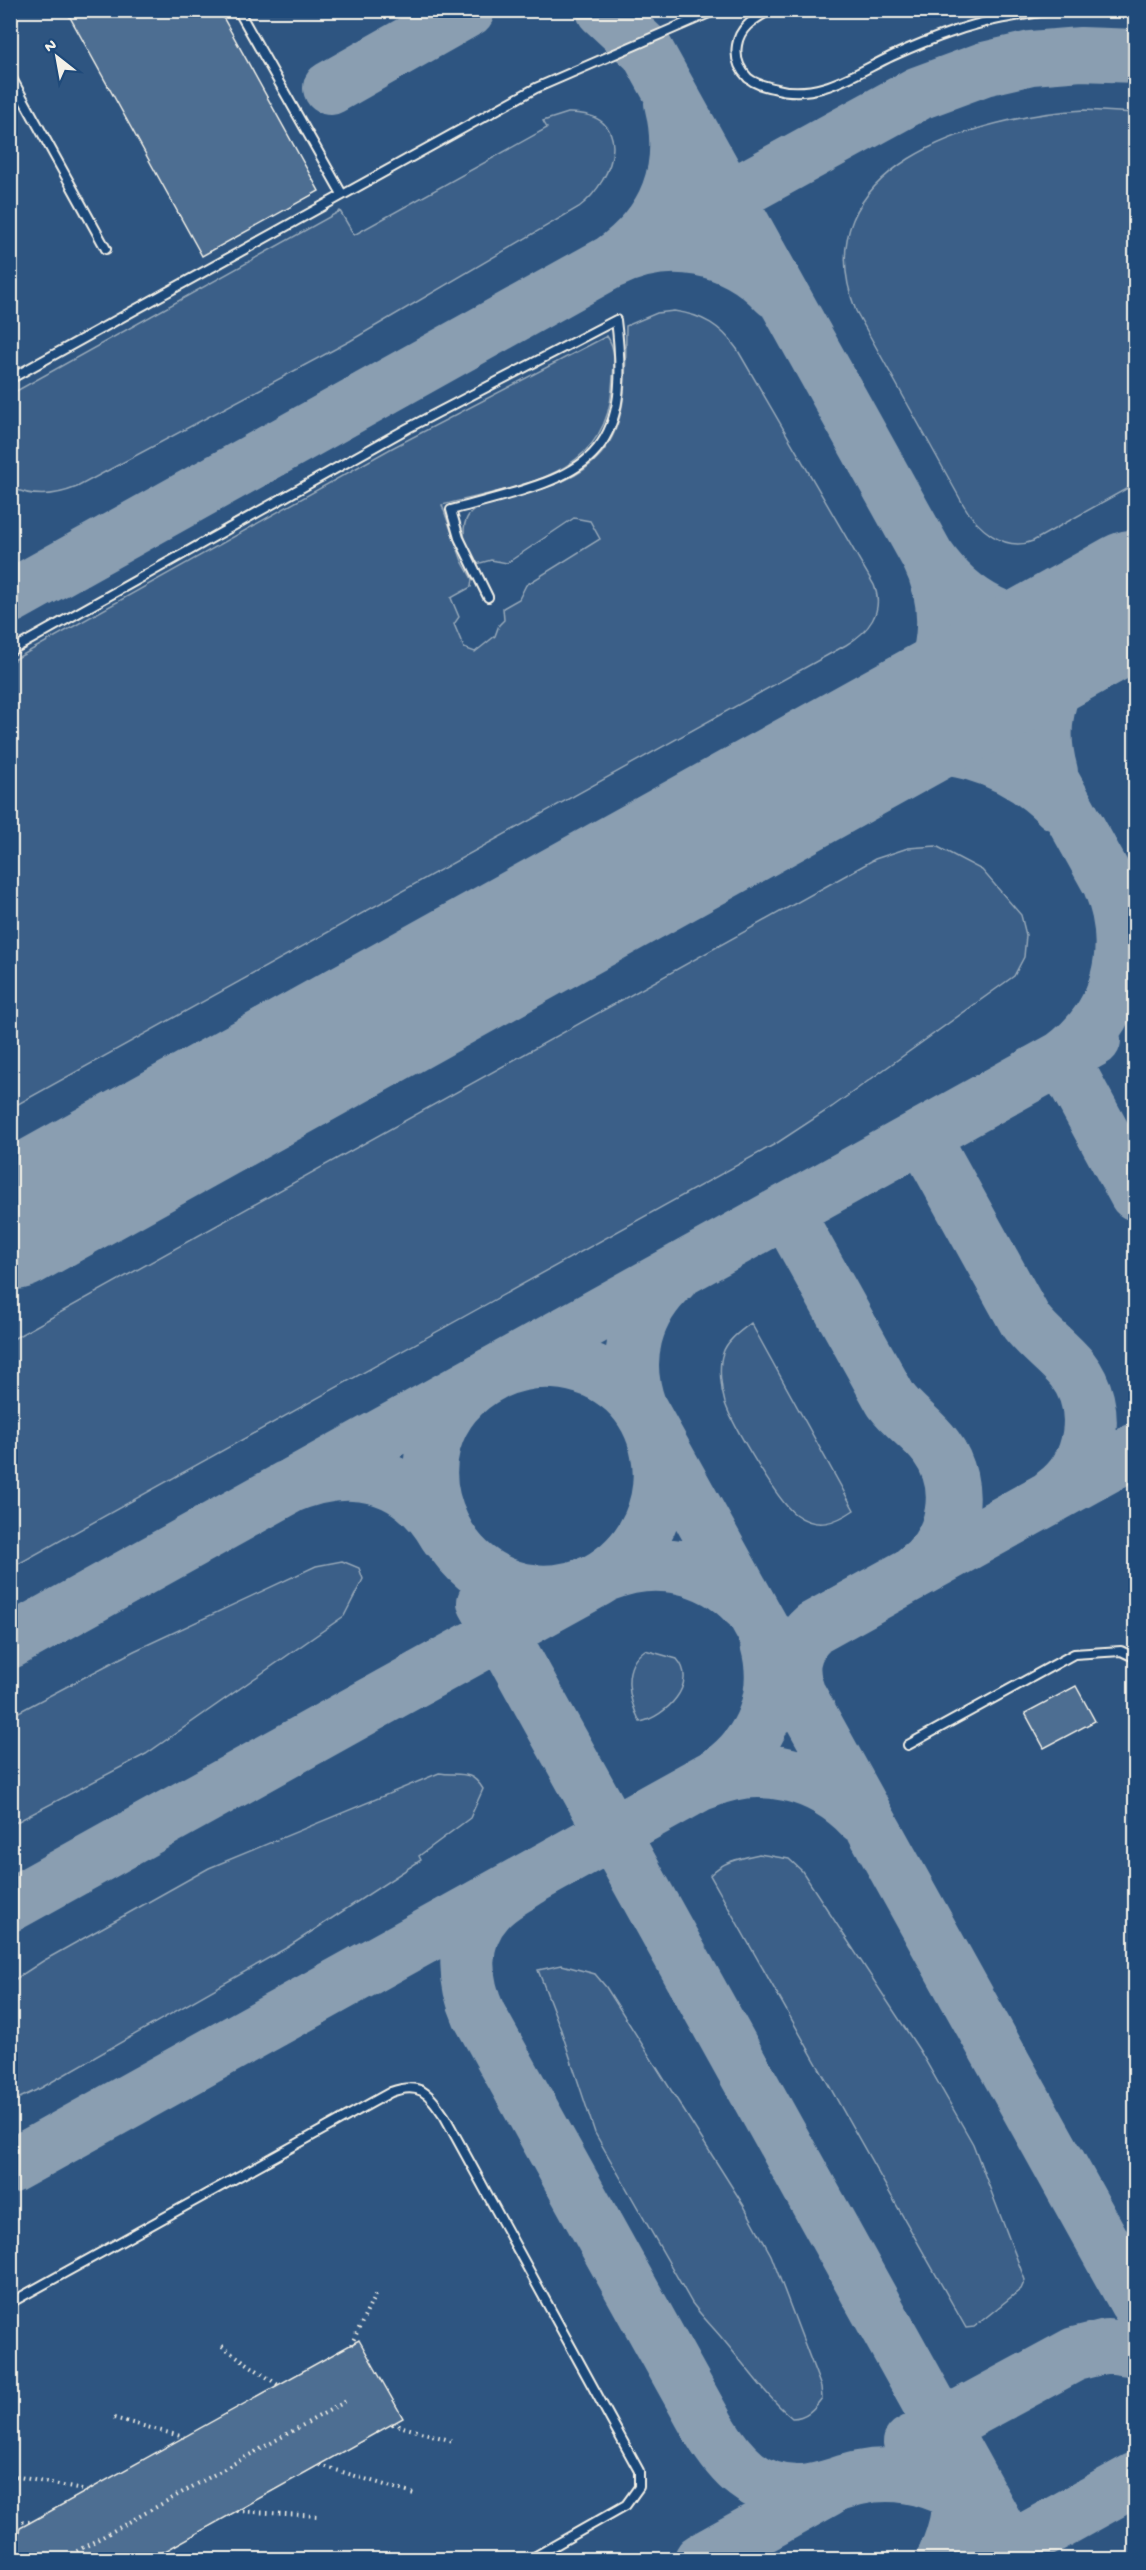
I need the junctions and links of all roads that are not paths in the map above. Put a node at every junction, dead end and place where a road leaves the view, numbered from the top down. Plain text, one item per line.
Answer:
1 (238, 10) edge
2 (716, 10) edge
3 (770, 10) edge
4 (1054, 10) edge
5 (11, 78) edge
6 (342, 194) junction
7 (106, 249) dead end
8 (10, 379) edge
9 (488, 597) dead end
10 (10, 651) edge
11 (1136, 1658) edge
12 (908, 1745) dead end
13 (10, 2303) edge
14 (529, 2559) edge

1 - 6 lane
2 - 6 lane
3 - 4 lane
5 - 7 lane
6 - 8 lane
9 - 10 lane
11 - 12 lane
13 - 14 lane

